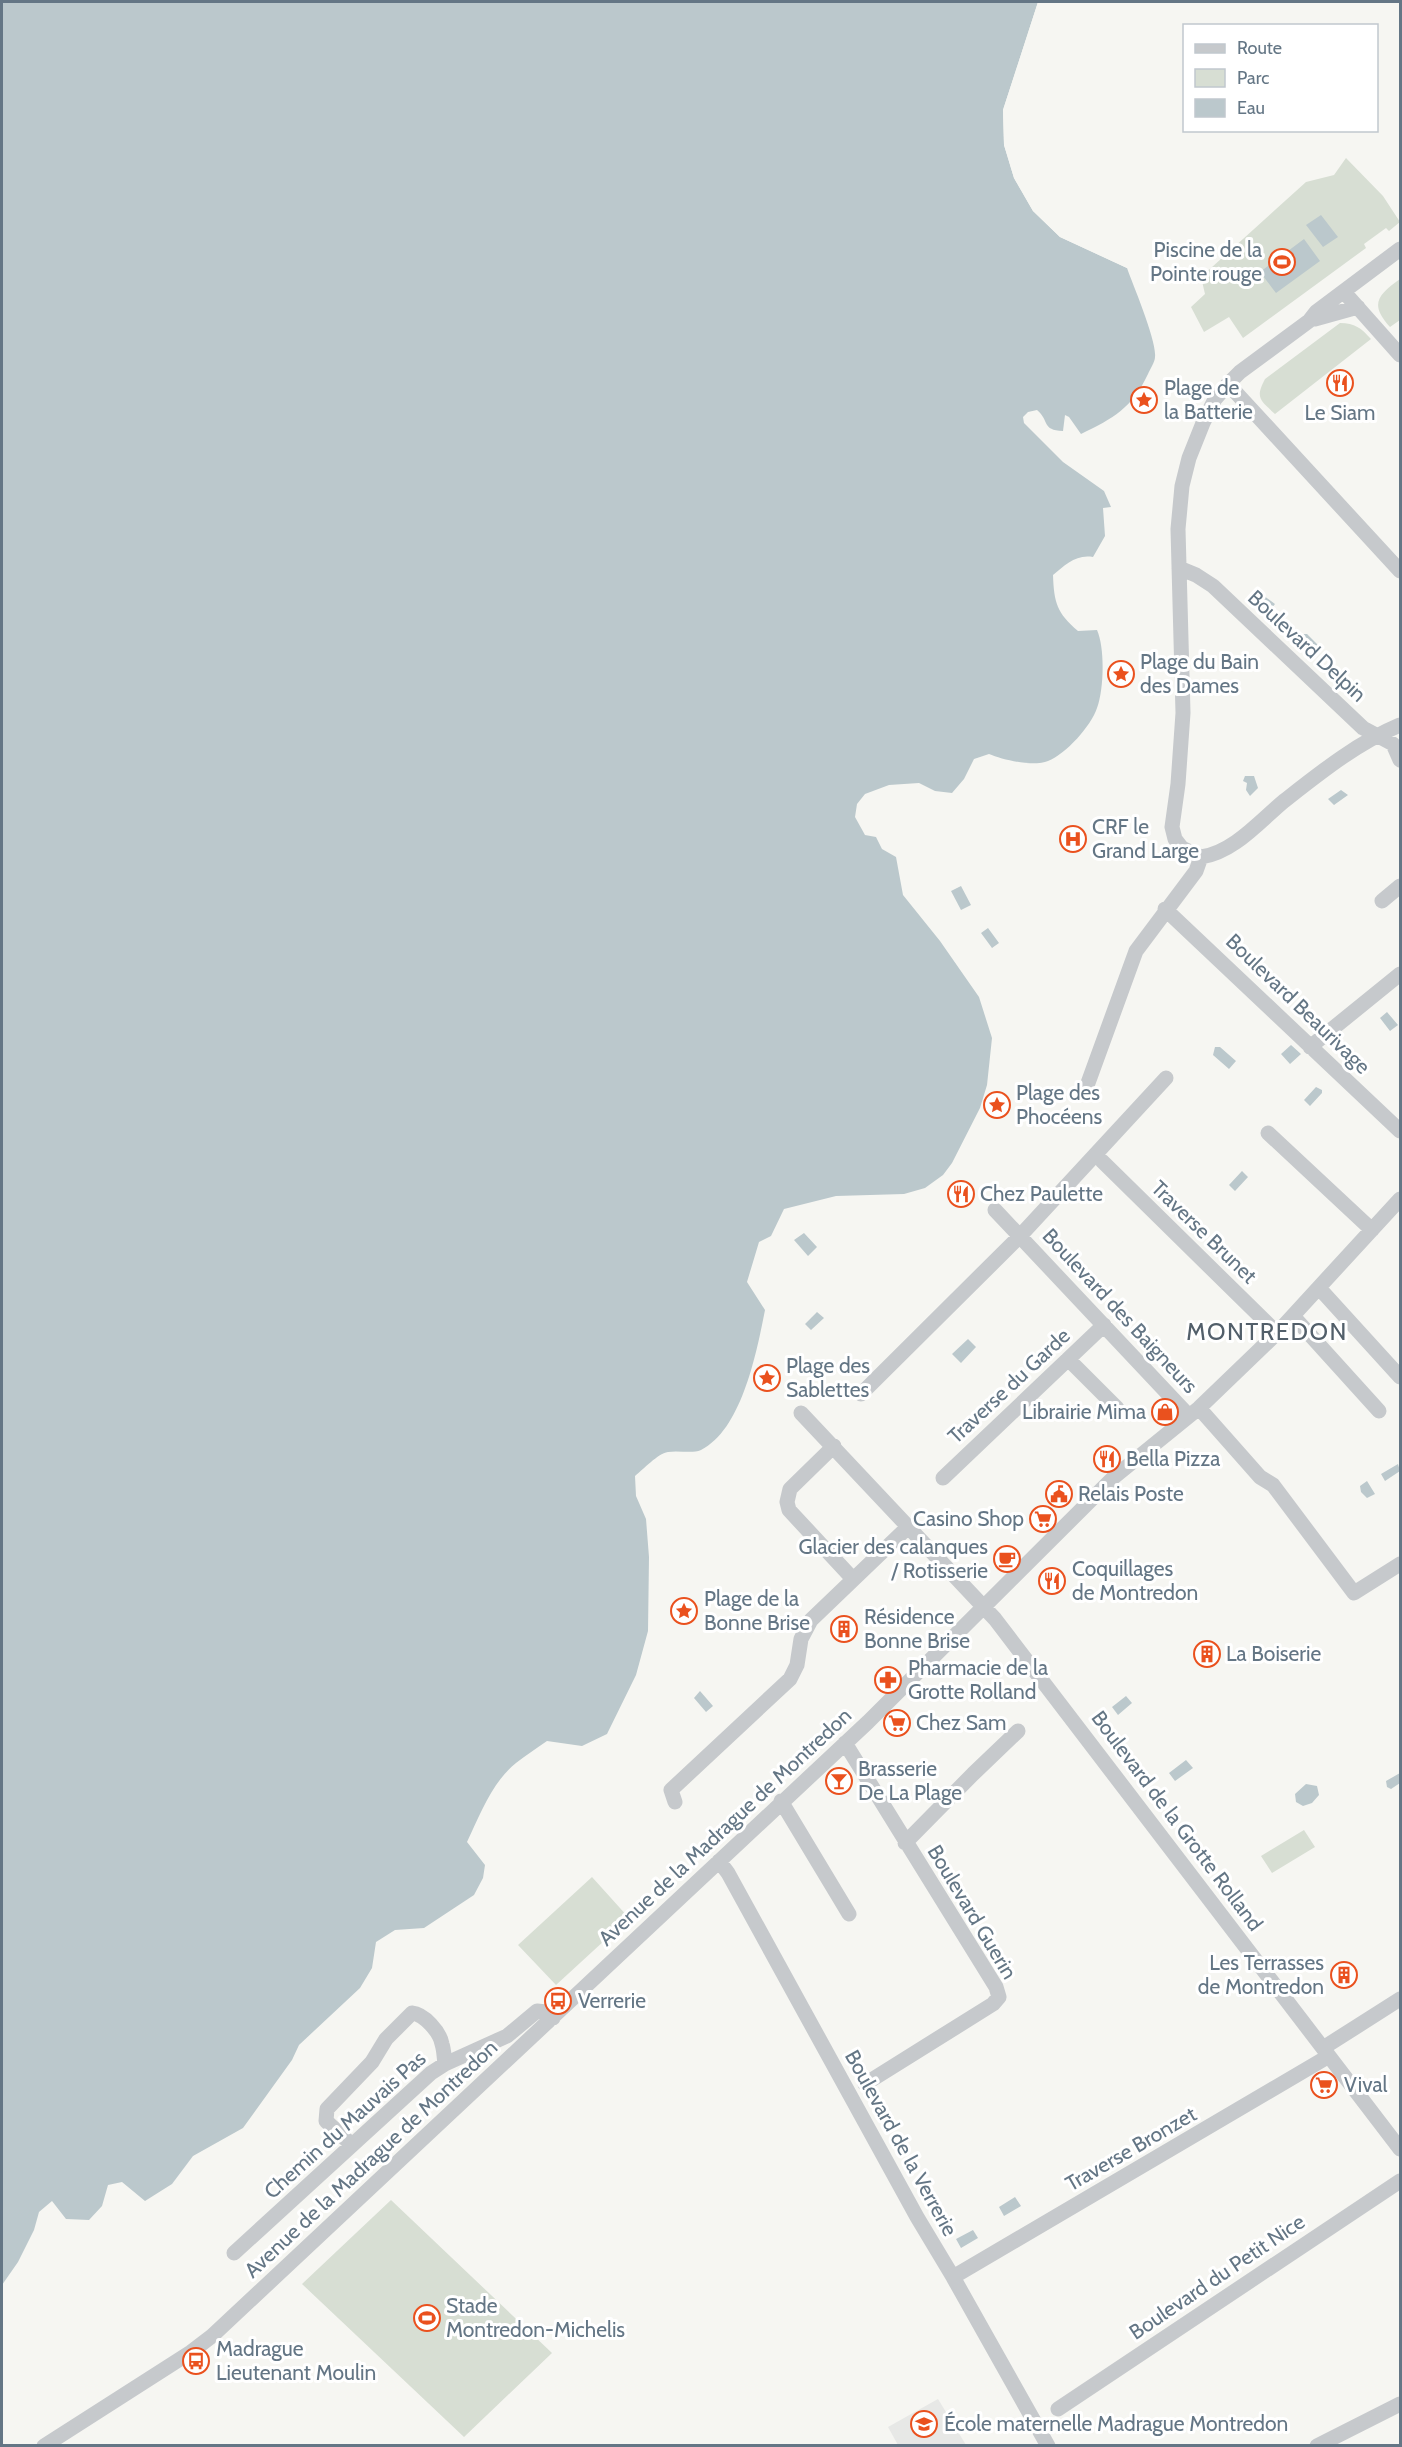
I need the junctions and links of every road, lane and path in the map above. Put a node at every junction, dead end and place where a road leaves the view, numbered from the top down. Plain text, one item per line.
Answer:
1 (1401, 249) edge
2 (1344, 292) junction
3 (1358, 307) junction
4 (1310, 321) junction
5 (1401, 355) edge
6 (1228, 384) junction
7 (1179, 568) junction
8 (1401, 571) edge
9 (1401, 725) edge
10 (1377, 736) junction
11 (1401, 760) edge
12 (1201, 857) junction
13 (1401, 886) edge
14 (1382, 901) dead end
15 (1166, 909) junction
16 (1401, 974) edge
17 (1310, 1047) junction
18 (1166, 1078) dead end
19 (1084, 1094) dead end
20 (1401, 1131) edge
21 (1268, 1133) dead end
22 (1102, 1161) dead end
23 (1401, 1199) edge
24 (995, 1210) dead end
25 (1372, 1230) junction
26 (1021, 1235) junction
27 (1320, 1289) junction
28 (1293, 1316) junction
29 (1104, 1325) junction
30 (1277, 1333) junction
31 (1068, 1359) junction
32 (1401, 1377) edge
33 (861, 1394) dead end
34 (1117, 1408) dead end
35 (1379, 1411) dead end
36 (1194, 1412) junction
37 (801, 1413) dead end
38 (834, 1446) junction
39 (943, 1478) dead end
40 (909, 1526) junction
41 (1401, 1564) edge
42 (853, 1579) junction
43 (985, 1606) junction
44 (1018, 1731) dead end
45 (845, 1743) junction
46 (782, 1801) junction
47 (675, 1802) dead end
48 (905, 1843) junction
49 (719, 1861) junction
50 (849, 1914) dead end
51 (1401, 2000) edge
52 (553, 2018) junction
53 (1326, 2052) junction
54 (445, 2064) junction
55 (865, 2084) dead end
56 (352, 2145) junction
57 (1401, 2149) edge
58 (1401, 2181) edge
59 (234, 2253) dead end
60 (953, 2277) junction
61 (1401, 2404) edge
62 (1058, 2409) dead end
63 (44, 2445) edge
64 (1048, 2445) edge
65 (1317, 2445) edge

1 - 2 street
2 - 3 street
2 - 4 street
3 - 4 street
3 - 5 street
4 - 6 street
6 - 7 street
6 - 8 street
7 - 10 street, Boulevard Delpin
7 - 12 street
9 - 10 street
10 - 11 street, Boulevard Delpin
10 - 12 street
12 - 15 street
13 - 14 street
15 - 17 street, Boulevard Beaurivage
15 - 19 street
16 - 17 street
17 - 20 street, Boulevard Beaurivage
18 - 26 street
21 - 25 street
22 - 30 street, Traverse Brunet
23 - 25 street, Avenue de la Madrague de Montredon
24 - 26 street, Boulevard des Baigneurs
25 - 27 street, Avenue de la Madrague de Montredon
26 - 29 street, Boulevard des Baigneurs
26 - 33 street
27 - 28 street, Avenue de la Madrague de Montredon
27 - 32 street
28 - 30 street, Avenue de la Madrague de Montredon
28 - 35 street
29 - 31 street, Traverse du Garde
29 - 36 street, Boulevard des Baigneurs
30 - 36 street, Avenue de la Madrague de Montredon
31 - 34 street
31 - 39 street, Traverse du Garde
36 - 41 street, Boulevard des Baigneurs
36 - 43 street, Avenue de la Madrague de Montredon
37 - 38 street, Boulevard de la Grotte Rolland
38 - 40 street, Boulevard de la Grotte Rolland
38 - 42 street
40 - 42 street
40 - 43 street, Boulevard de la Grotte Rolland
42 - 47 street
43 - 45 street, Avenue de la Madrague de Montredon
43 - 53 street, Boulevard de la Grotte Rolland
44 - 48 street
45 - 46 street, Avenue de la Madrague de Montredon
45 - 48 street, Boulevard Guerin
46 - 49 street, Avenue de la Madrague de Montredon
46 - 50 street
48 - 55 street, Boulevard Guerin
49 - 52 street, Avenue de la Madrague de Montredon
49 - 60 street, Boulevard de la Verrerie
51 - 53 street, Traverse Bronzet
52 - 54 street, Chemin du Mauvais Pas
52 - 63 street, Avenue de la Madrague de Montredon
53 - 57 street, Boulevard de la Grotte Rolland
53 - 60 street, Traverse Bronzet
54 - 56 street, Chemin du Mauvais Pas
54 - 56 street
56 - 59 street, Chemin du Mauvais Pas
58 - 62 street, Boulevard du Petit Nice
60 - 64 street, Boulevard de la Verrerie
61 - 65 street

